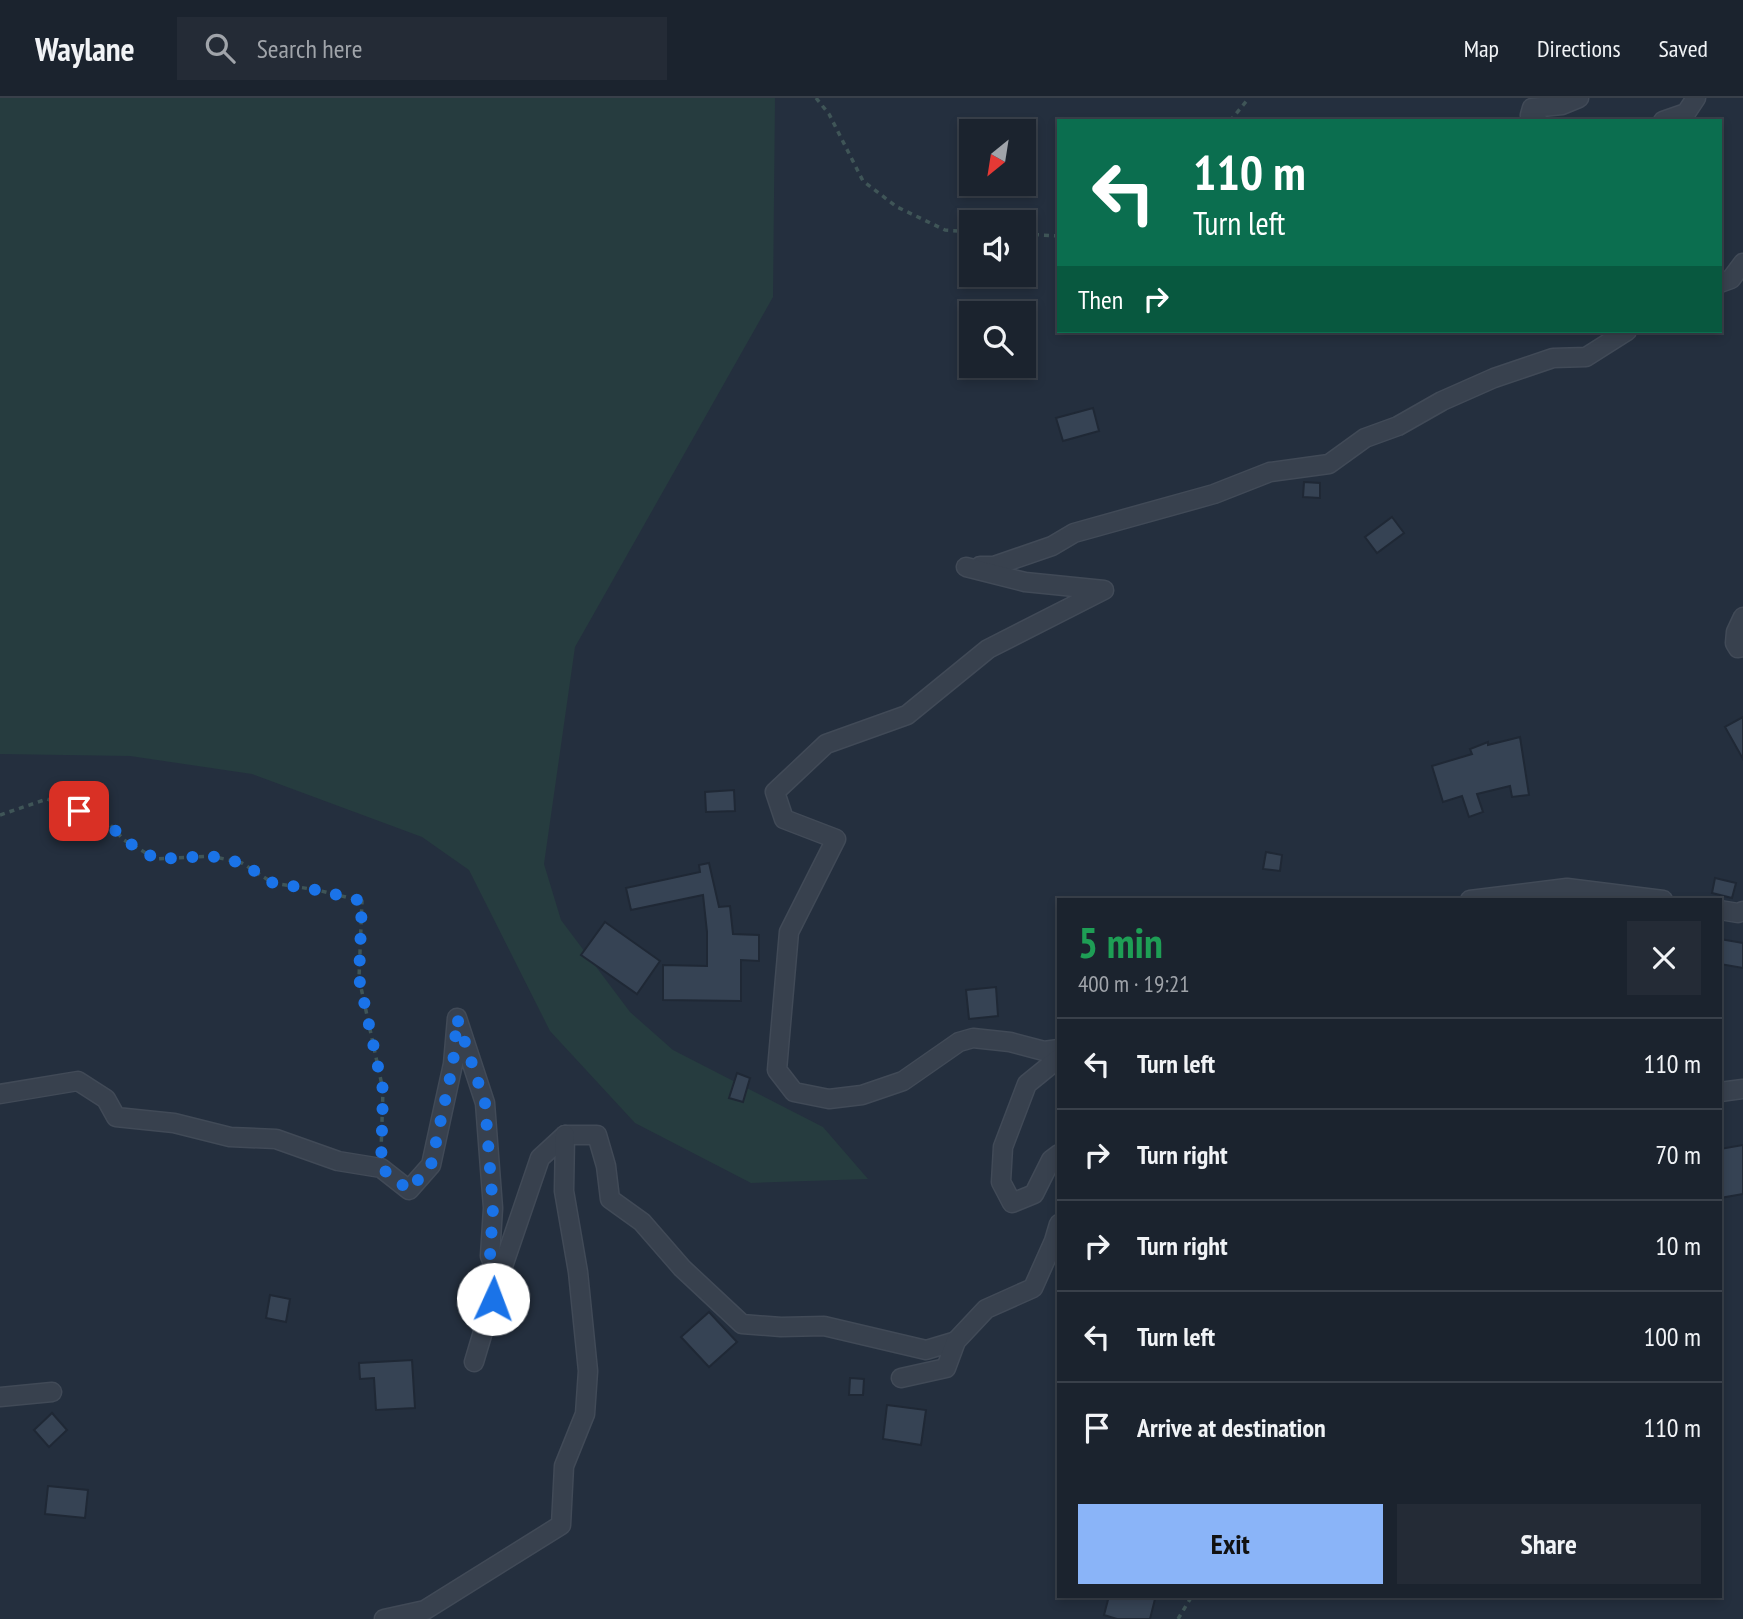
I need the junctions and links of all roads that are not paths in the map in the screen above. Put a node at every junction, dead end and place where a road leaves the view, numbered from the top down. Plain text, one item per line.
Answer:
1 (1579, 98) edge
2 (1696, 98) edge
3 (1535, 119) edge
4 (1669, 119) edge
5 (1743, 263) edge
6 (1722, 282) edge
7 (1624, 333) edge
8 (1743, 617) edge
9 (1743, 647) edge
10 (1486, 898) edge
11 (1647, 898) edge
12 (1722, 910) edge
13 (1743, 911) edge
14 (1057, 1049) edge
15 (1057, 1060) edge
16 (1743, 1088) edge
17 (1722, 1092) edge
18 (0, 1094) edge
19 (565, 1135) junction
20 (1057, 1156) edge
21 (1057, 1231) edge
22 (499, 1278) junction
23 (956, 1341) junction
24 (474, 1362) dead end
25 (901, 1378) dead end
26 (52, 1392) dead end
27 (0, 1397) edge
28 (384, 1619) edge

1 - 3 street
2 - 4 street
5 - 6 street
7 - 14 street
8 - 9 street
10 - 11 street
12 - 13 street
15 - 20 street
16 - 17 street
18 - 22 street
19 - 22 street
19 - 23 street
19 - 28 street
21 - 23 street
22 - 24 street
23 - 25 street
26 - 27 street

